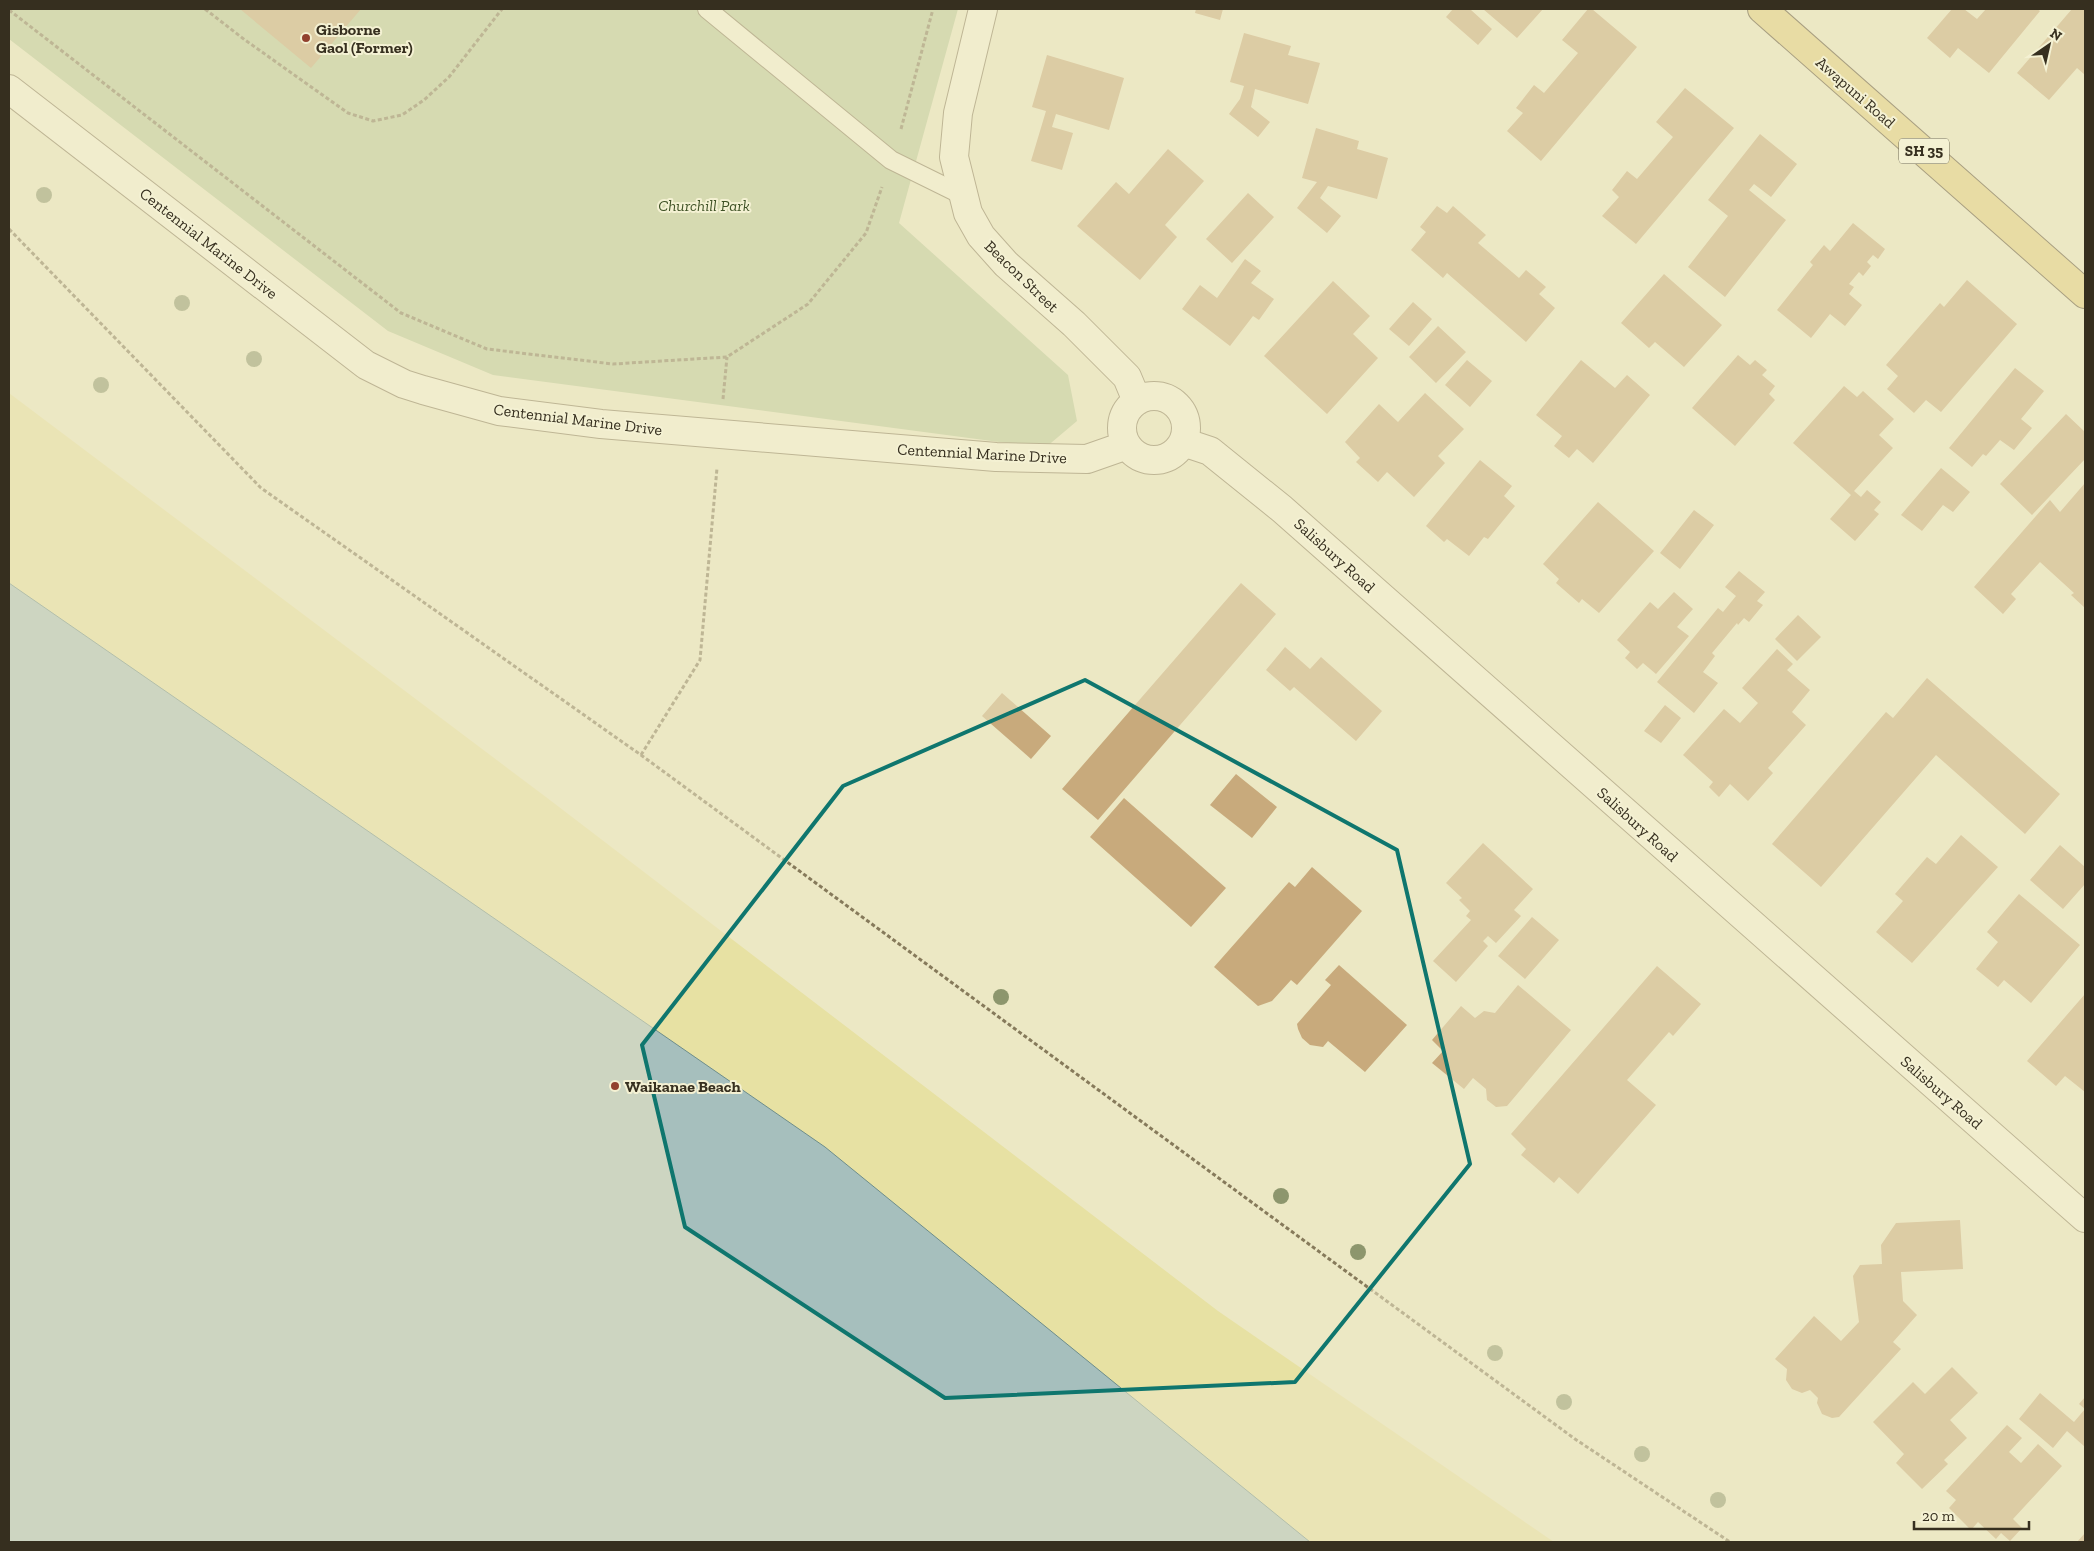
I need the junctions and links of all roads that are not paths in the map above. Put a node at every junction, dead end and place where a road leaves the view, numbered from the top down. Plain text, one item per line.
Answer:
1 (707, 9) edge
2 (983, 9) edge
3 (1762, 9) edge
4 (9, 89) edge
5 (964, 196) junction
6 (2085, 294) edge
7 (1137, 401) junction
8 (1183, 442) junction
9 (1127, 445) junction
10 (2085, 1218) edge

1 - 5 lane
2 - 5 street, Beacon Street
3 - 6 highway, Awapuni Road / SH 35
4 - 9 street, Centennial Marine Drive
5 - 7 street, Beacon Street
7 - 8 street
7 - 9 street
8 - 9 street
8 - 10 street, Salisbury Road

